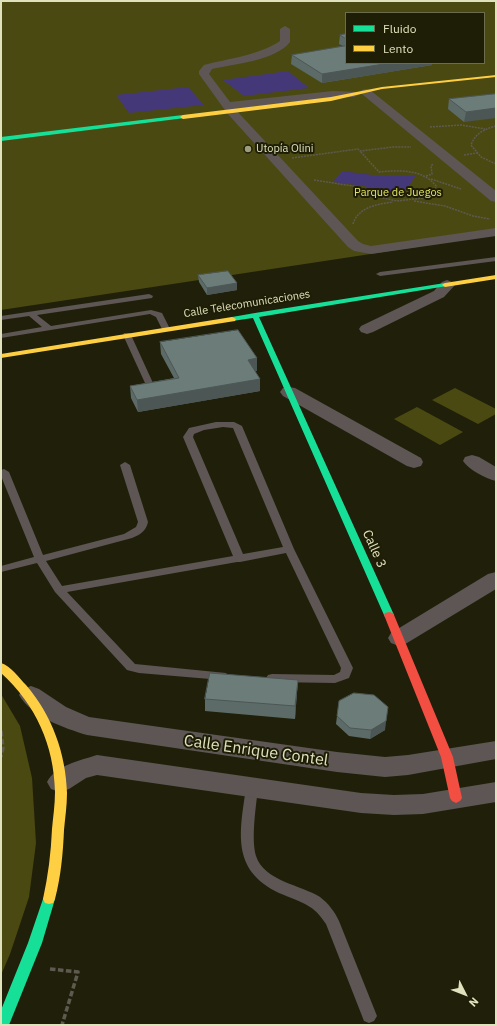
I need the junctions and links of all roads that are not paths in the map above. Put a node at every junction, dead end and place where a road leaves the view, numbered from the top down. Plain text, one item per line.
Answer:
1 (285, 29) dead end
2 (496, 76) edge
3 (366, 92) junction
4 (354, 94) joint
5 (229, 108) junction
6 (1, 139) edge
7 (496, 198) edge
8 (496, 232) edge
9 (496, 258) edge
10 (380, 274) dead end
11 (496, 277) edge
12 (447, 285) junction
13 (148, 296) dead end
14 (30, 314) junction
15 (255, 315) junction
16 (1, 318) edge
17 (50, 329) junction
18 (166, 329) junction
19 (367, 329) dead end
20 (127, 335) junction
21 (1, 336) edge
22 (1, 356) edge
23 (149, 383) edge
24 (289, 392) junction
25 (472, 461) dead end
26 (414, 462) dead end
27 (125, 465) dead end
28 (4, 472) dead end
29 (496, 475) edge
30 (289, 549) junction
31 (240, 558) junction
32 (40, 560) junction
33 (1, 570) edge
34 (496, 579) edge
35 (59, 590) junction
36 (399, 638) junction
37 (3, 664) edge
38 (230, 676) edge
39 (262, 678) edge
40 (26, 690) junction
41 (496, 750) edge
42 (447, 757) junction
43 (60, 782) junction
44 (252, 788) junction
45 (496, 792) edge
46 (456, 798) junction
47 (369, 1016) dead end
48 (2, 1025) edge

1 - 5 street
2 - 3 street
3 - 4 street
3 - 7 street
4 - 5 street
5 - 6 street
5 - 8 street
9 - 10 lane
11 - 12 street, Calle Telecomunicaciones
12 - 15 street, Calle Telecomunicaciones
12 - 19 street
13 - 14 lane
14 - 16 lane
14 - 17 lane
15 - 18 street, Calle Telecomunicaciones
15 - 24 street, Calle 3
17 - 18 lane
17 - 21 lane
18 - 20 street, Calle Telecomunicaciones
20 - 22 street, Calle Telecomunicaciones
20 - 23 lane
24 - 26 street
24 - 36 street, Calle 3
25 - 29 street
27 - 32 lane
28 - 32 lane
30 - 31 lane
30 - 31 lane
30 - 39 lane
31 - 35 lane
32 - 33 lane
32 - 35 lane
34 - 36 street
35 - 38 lane
36 - 42 street, Calle 3
37 - 40 street
40 - 42 street, Calle Enrique Contel
40 - 43 street
41 - 42 street, Calle Enrique Contel
42 - 46 street, Calle 3
43 - 44 street
43 - 48 street
44 - 46 street
44 - 47 lane
45 - 46 street

